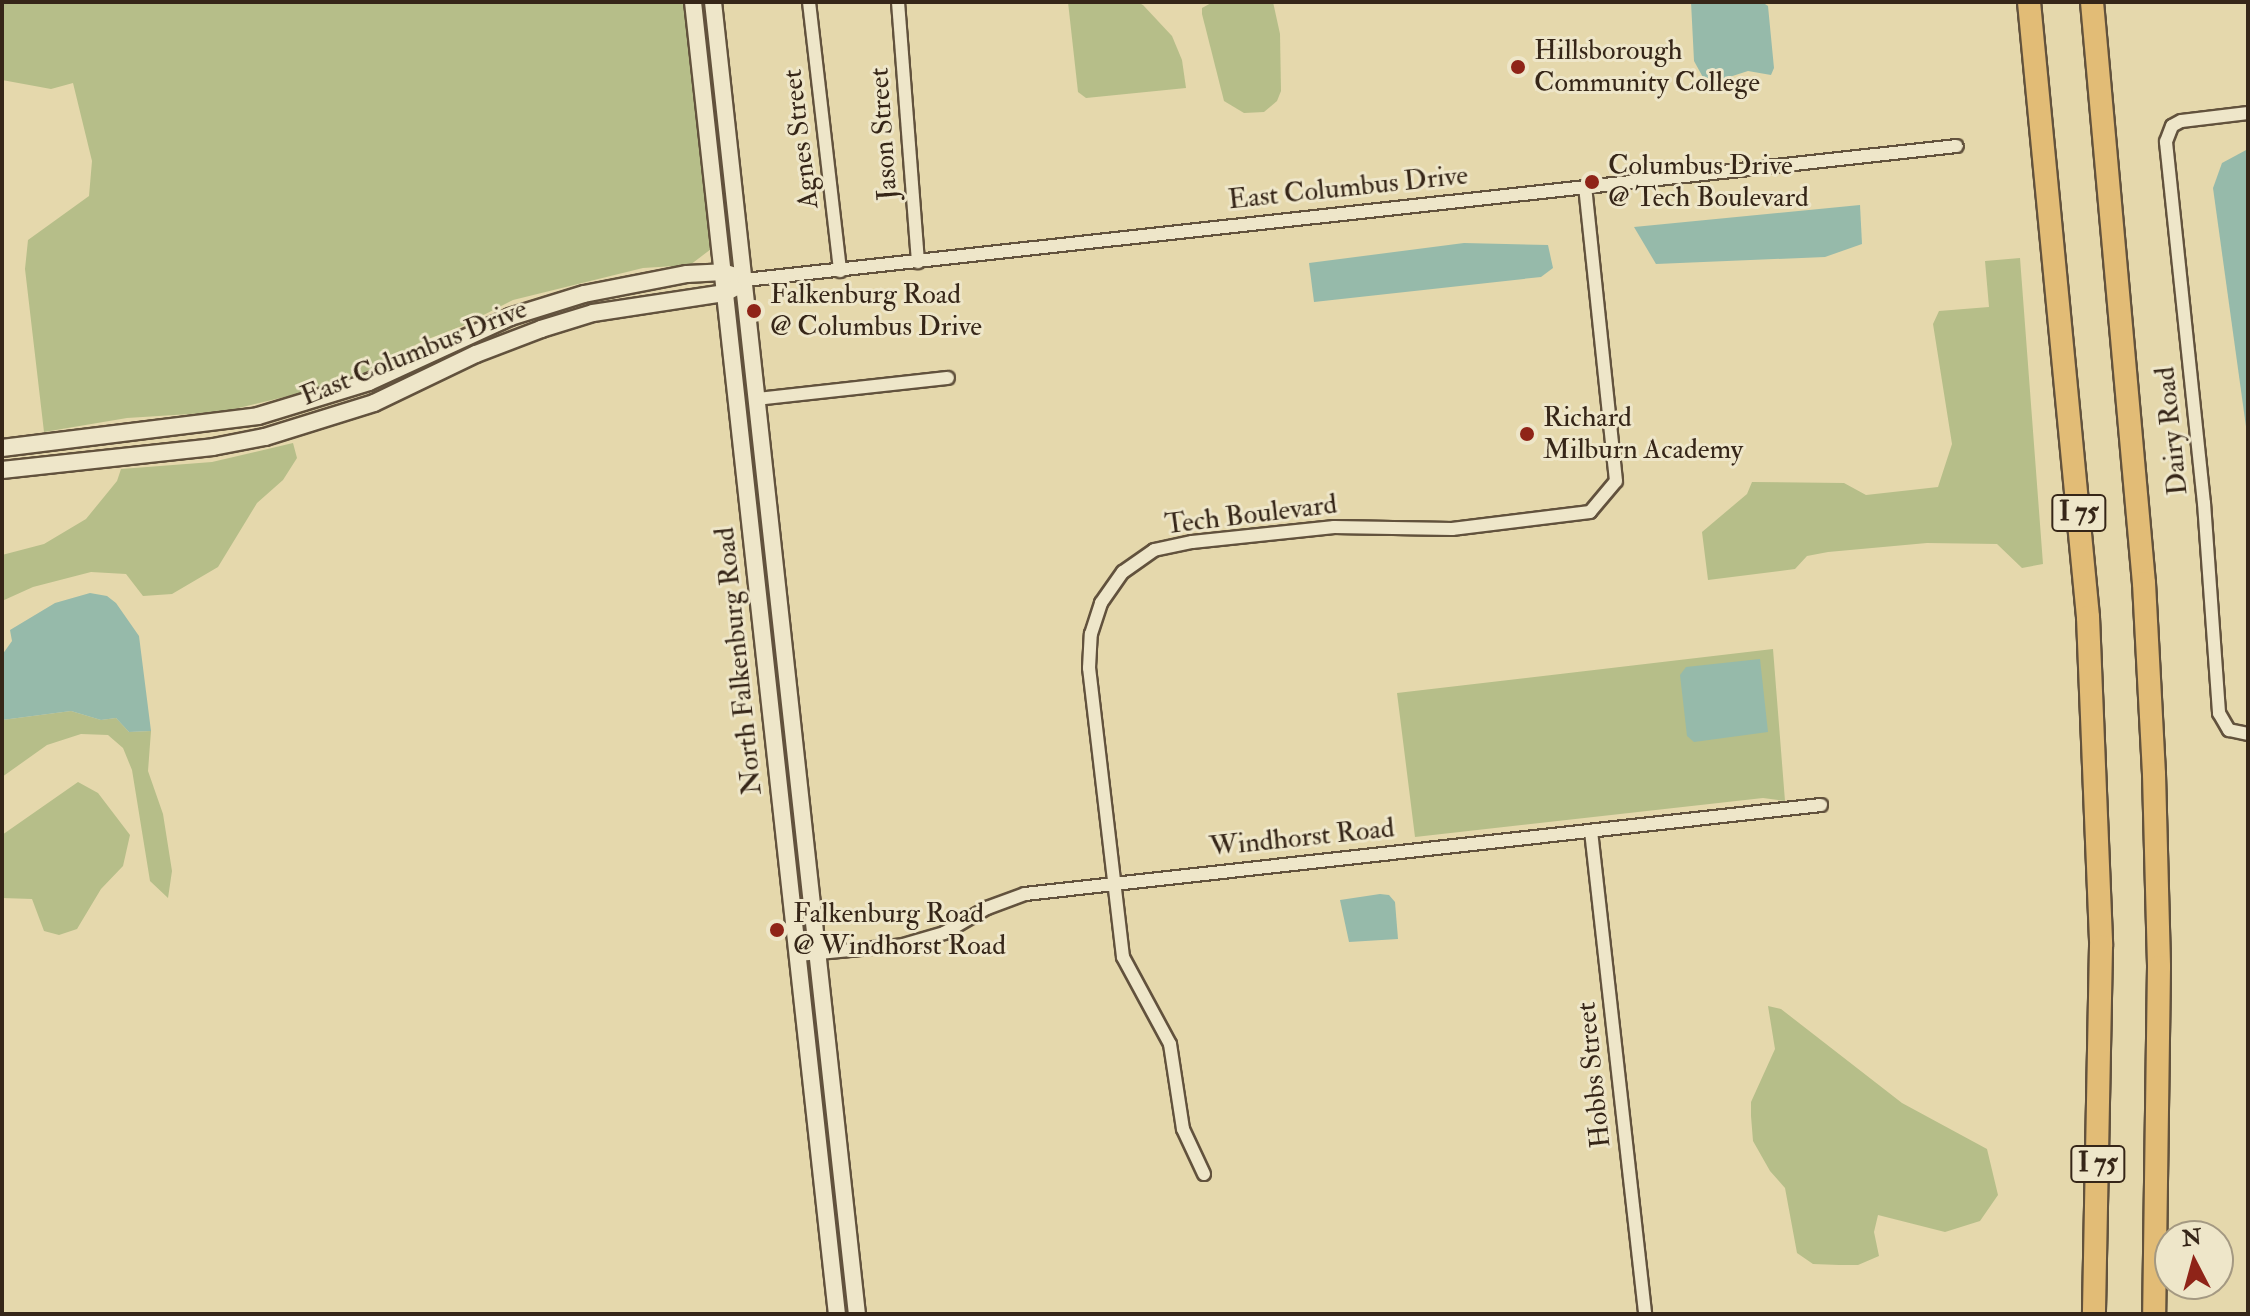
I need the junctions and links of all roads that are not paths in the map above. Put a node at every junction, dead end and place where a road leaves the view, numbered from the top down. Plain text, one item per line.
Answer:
1 (693, 2) edge
2 (713, 2) edge
3 (809, 2) edge
4 (898, 2) edge
5 (2029, 2) edge
6 (2092, 2) edge
7 (2248, 113) edge
8 (1957, 146) dead end
9 (1585, 188) junction
10 (918, 262) junction
11 (840, 271) junction
12 (723, 272) junction
13 (745, 280) junction
14 (725, 293) junction
15 (395, 370) junction
16 (948, 378) dead end
17 (404, 391) junction
18 (757, 399) junction
19 (31, 445) junction
20 (2, 448) edge
21 (35, 467) junction
22 (2, 470) edge
23 (2248, 734) edge
24 (1821, 805) dead end
25 (1591, 831) junction
26 (1113, 882) junction
27 (817, 954) junction
28 (798, 955) junction
29 (1204, 1174) dead end
30 (837, 1314) edge
31 (857, 1314) edge
32 (1645, 1314) edge
33 (2094, 1314) edge
34 (2154, 1314) edge

1 - 12 street, North Falkenburg Road
2 - 13 street, North Falkenburg Road
3 - 11 street, Agnes Street
4 - 10 street, Jason Street
5 - 33 highway, I 75
6 - 34 highway, I 75
7 - 23 street, Dairy Road
8 - 9 street, East Columbus Drive
9 - 10 street, East Columbus Drive
9 - 26 street, Tech Boulevard
10 - 11 street, East Columbus Drive
11 - 13 street, East Columbus Drive
12 - 13 street, East Columbus Drive
12 - 14 street, North Falkenburg Road
12 - 15 street, East Columbus Drive
13 - 14 street, East Columbus Drive
13 - 18 street, North Falkenburg Road
14 - 17 street, East Columbus Drive
14 - 28 street, North Falkenburg Road
15 - 17 street
15 - 19 street, East Columbus Drive
16 - 18 street
17 - 21 street, East Columbus Drive
18 - 27 street, North Falkenburg Road
19 - 20 street, East Columbus Drive
19 - 21 street
21 - 22 street, East Columbus Drive
24 - 25 street, Windhorst Road
25 - 26 street, Windhorst Road
25 - 32 street, Hobbs Street
26 - 27 street, Windhorst Road
26 - 29 street, Tech Boulevard
27 - 28 street, Windhorst Road
27 - 31 street, North Falkenburg Road
28 - 30 street, North Falkenburg Road

